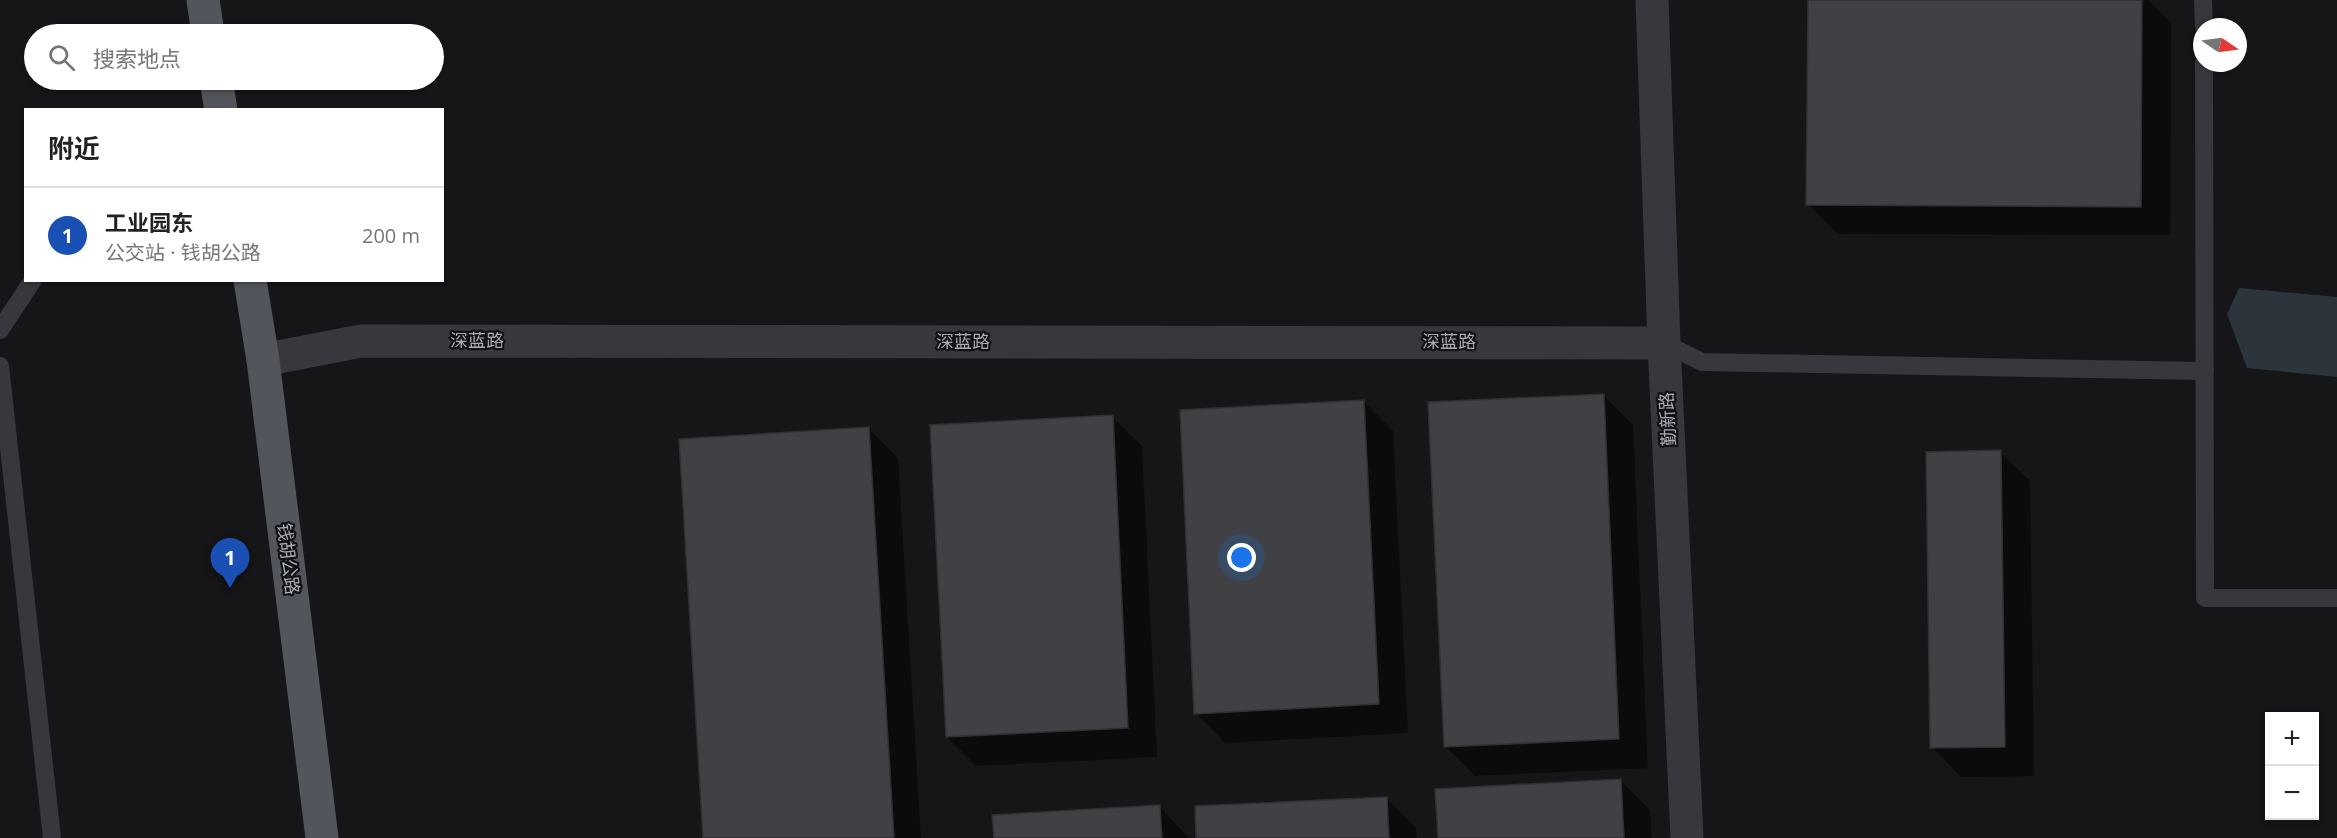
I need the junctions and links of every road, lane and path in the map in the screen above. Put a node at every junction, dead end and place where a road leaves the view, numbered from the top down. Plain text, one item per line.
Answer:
1 (203, 0) edge
2 (1652, 0) edge
3 (2204, 0) edge
4 (2204, 18) edge
5 (207, 24) edge
6 (2204, 72) edge
7 (218, 90) edge
8 (221, 108) edge
9 (32, 282) edge
10 (250, 282) edge
11 (0, 330) edge
12 (1664, 343) junction
13 (263, 360) junction
14 (0, 366) edge
15 (2205, 371) junction
16 (2337, 598) edge
17 (52, 838) edge
18 (322, 838) edge
19 (1687, 838) edge

1 - 5 main road
2 - 12 street, 勤新路
3 - 4 lane
6 - 15 lane
7 - 8 main road
9 - 11 lane
10 - 13 main road, 钱胡公路
12 - 13 street, 深蓝路
12 - 15 lane
12 - 19 street, 勤新路
13 - 18 main road, 钱胡公路
14 - 17 lane
15 - 16 lane

